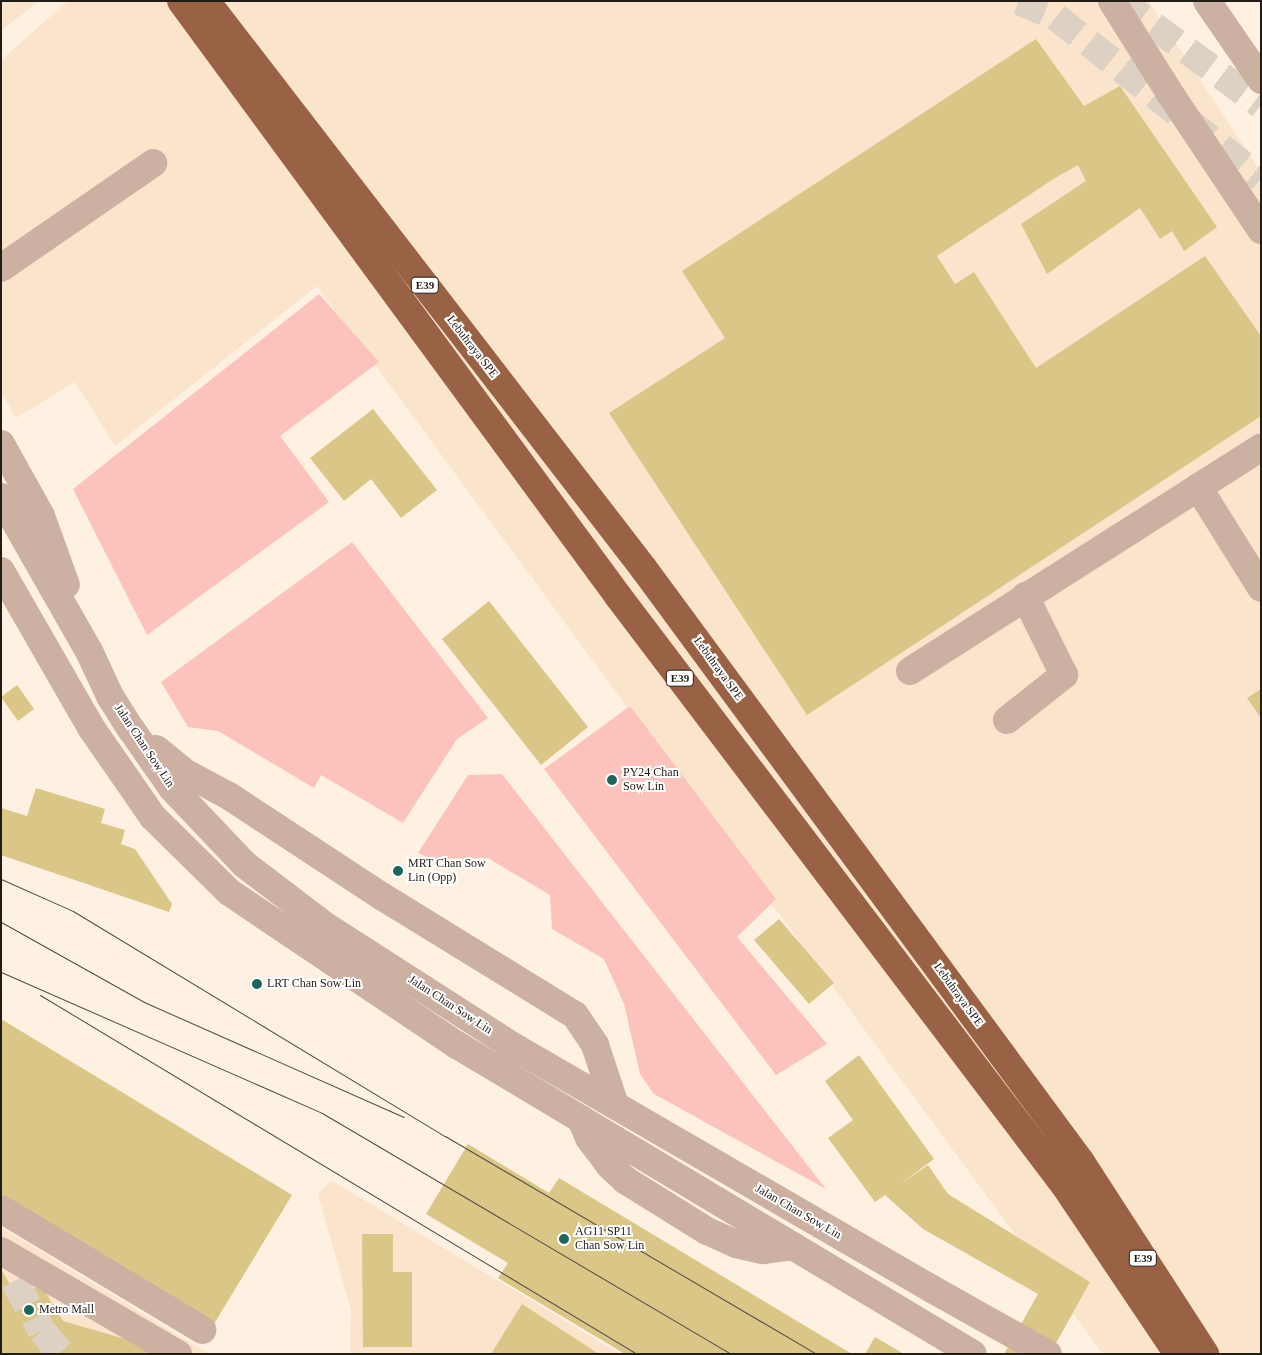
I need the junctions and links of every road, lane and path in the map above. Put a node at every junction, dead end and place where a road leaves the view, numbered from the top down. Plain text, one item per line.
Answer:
1 (182, 1) edge
2 (206, 1) edge
3 (1112, 1) edge
4 (1208, 1) edge
5 (1261, 80) edge
6 (153, 163) dead end
7 (1261, 230) edge
8 (1, 268) edge
9 (1, 444) edge
10 (1261, 447) edge
11 (1198, 486) junction
12 (1, 497) edge
13 (1, 571) edge
14 (1, 583) edge
15 (1261, 588) edge
16 (1025, 596) junction
17 (24, 611) junction
18 (89, 651) junction
19 (910, 670) dead end
20 (1007, 720) dead end
21 (131, 729) junction
22 (615, 1105) junction
23 (1, 1209) edge
24 (4, 1252) edge
25 (14, 1281) tunnel mouth
26 (202, 1330) dead end
27 (174, 1353) edge
28 (973, 1354) edge
29 (1048, 1354) edge
30 (1178, 1354) edge
31 (1206, 1354) edge

1 - 30 highway, E39
2 - 31 highway, Lebuhraya SPE / E39
3 - 7 street
4 - 5 street
6 - 8 street
9 - 18 street
10 - 11 street
11 - 15 street
11 - 16 street
12 - 18 street, Jalan Chan Sow Lin
13 - 17 street
14 - 17 street
16 - 19 street
16 - 20 street
17 - 28 street
18 - 21 street, Jalan Chan Sow Lin
21 - 22 street, Jalan Chan Sow Lin
21 - 22 street
22 - 29 street, Jalan Chan Sow Lin
23 - 26 street
24 - 25 street
24 - 27 street

